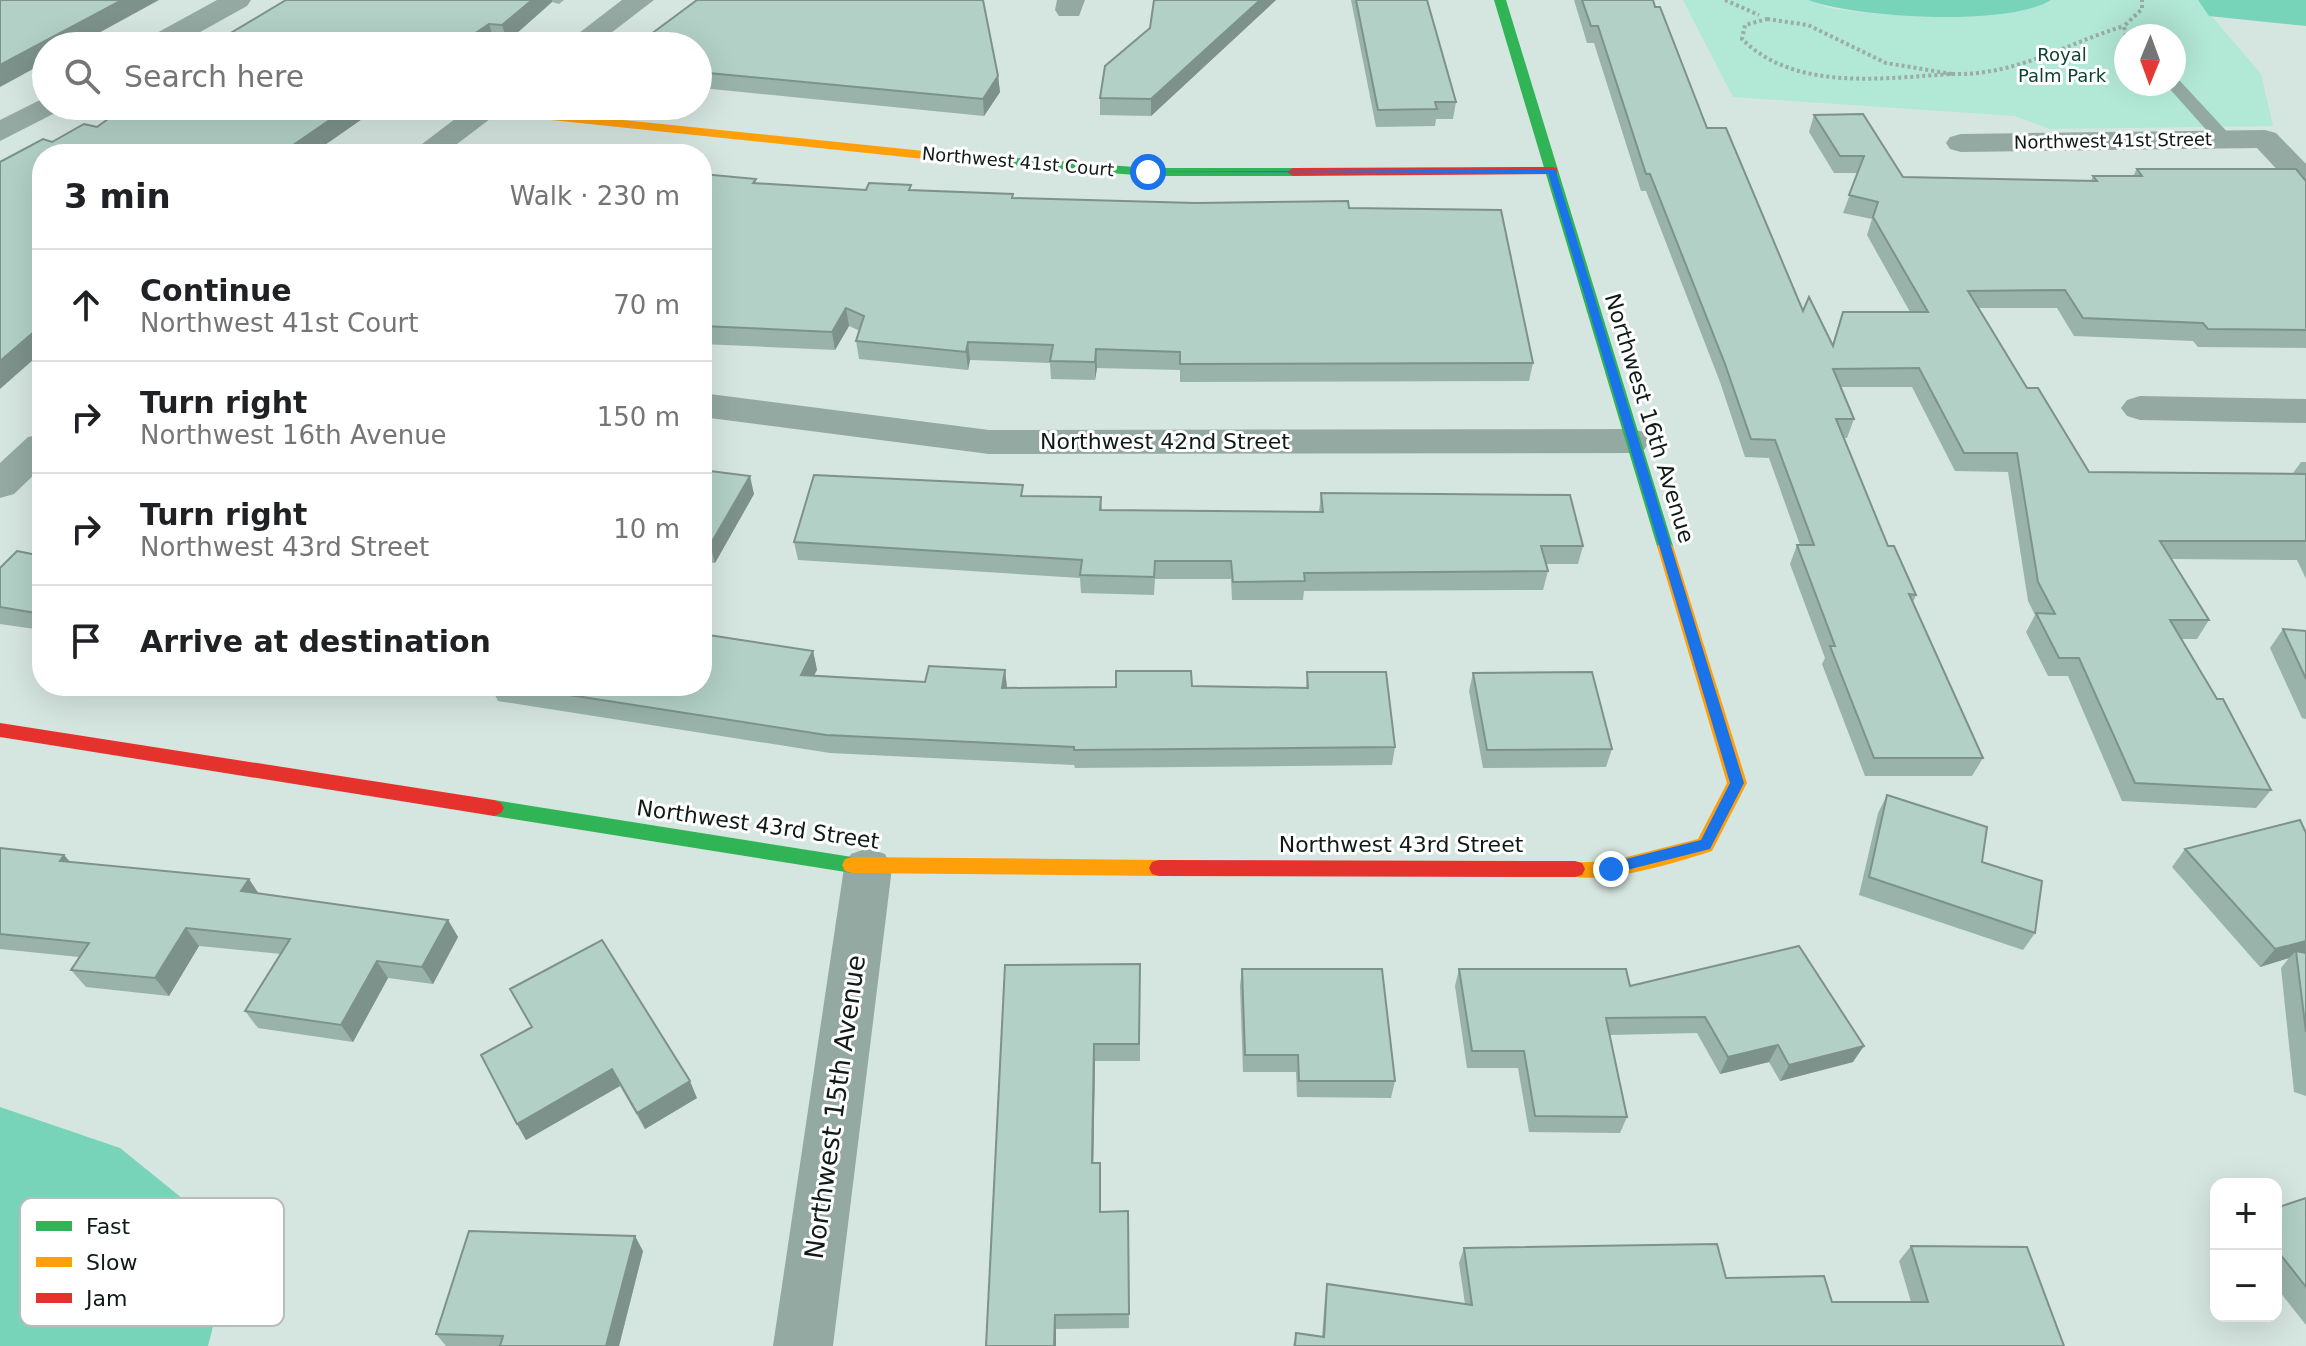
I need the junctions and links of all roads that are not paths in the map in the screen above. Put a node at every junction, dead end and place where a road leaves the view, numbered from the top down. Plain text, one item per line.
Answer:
1 (237, 0) edge
2 (640, 0) edge
3 (1500, 0) edge
4 (179, 32) edge
5 (595, 32) edge
6 (2185, 96) edge
7 (32, 114) edge
8 (472, 120) edge
9 (601, 120) edge
10 (0, 132) edge
11 (2225, 140) junction
12 (1961, 143) dead end
13 (438, 144) edge
14 (1552, 171) junction
15 (2306, 182) edge
16 (712, 406) edge
17 (2140, 408) dead end
18 (2306, 411) edge
19 (1631, 441) junction
20 (32, 455) edge
21 (0, 485) edge
22 (0, 730) edge
23 (1705, 845) joint
24 (868, 868) junction
25 (803, 1346) edge

1 - 4 street
2 - 5 street
3 - 14 street, Northwest 16th Avenue
6 - 11 lane
7 - 10 street
8 - 13 street
9 - 14 street, Northwest 41st Court
11 - 12 street, Northwest 41st Street
11 - 15 street, Northwest 41st Street
14 - 19 street, Northwest 16th Avenue
16 - 19 street, Northwest 42nd Street
17 - 18 street
19 - 23 street, Northwest 16th Avenue
20 - 21 street
22 - 24 street, Northwest 43rd Street
23 - 24 street, Northwest 43rd Street
24 - 25 street, Northwest 15th Avenue

